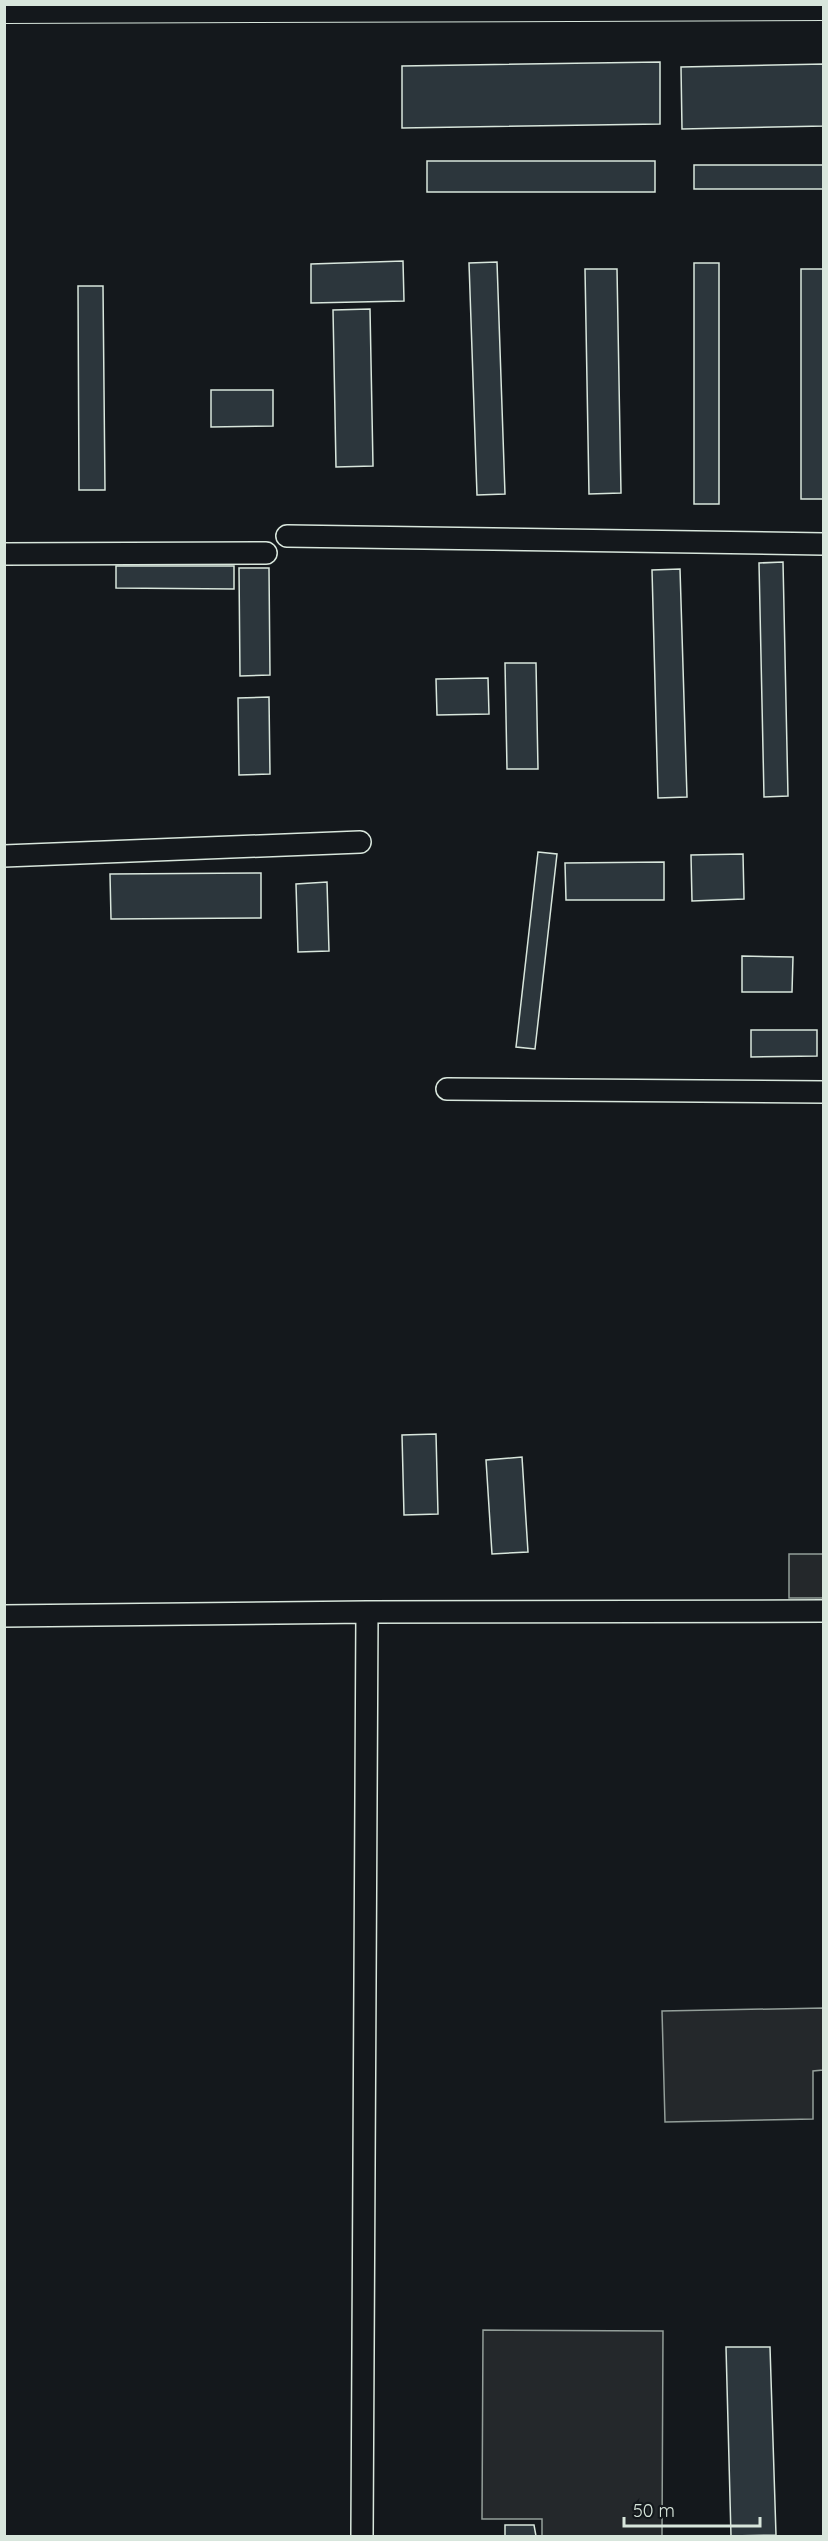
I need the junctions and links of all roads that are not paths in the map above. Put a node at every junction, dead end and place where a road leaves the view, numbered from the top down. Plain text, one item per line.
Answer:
1 (824, 7) edge
2 (4, 10) edge
3 (287, 536) dead end
4 (824, 544) edge
5 (266, 553) dead end
6 (4, 554) edge
7 (360, 842) dead end
8 (4, 856) edge
9 (447, 1089) dead end
10 (824, 1092) edge
11 (824, 1611) edge
12 (367, 1612) junction
13 (4, 1616) edge
14 (362, 2536) edge

1 - 2 main road
3 - 4 street
5 - 6 street
7 - 8 street
9 - 10 street
11 - 12 street
12 - 13 street
12 - 14 street

